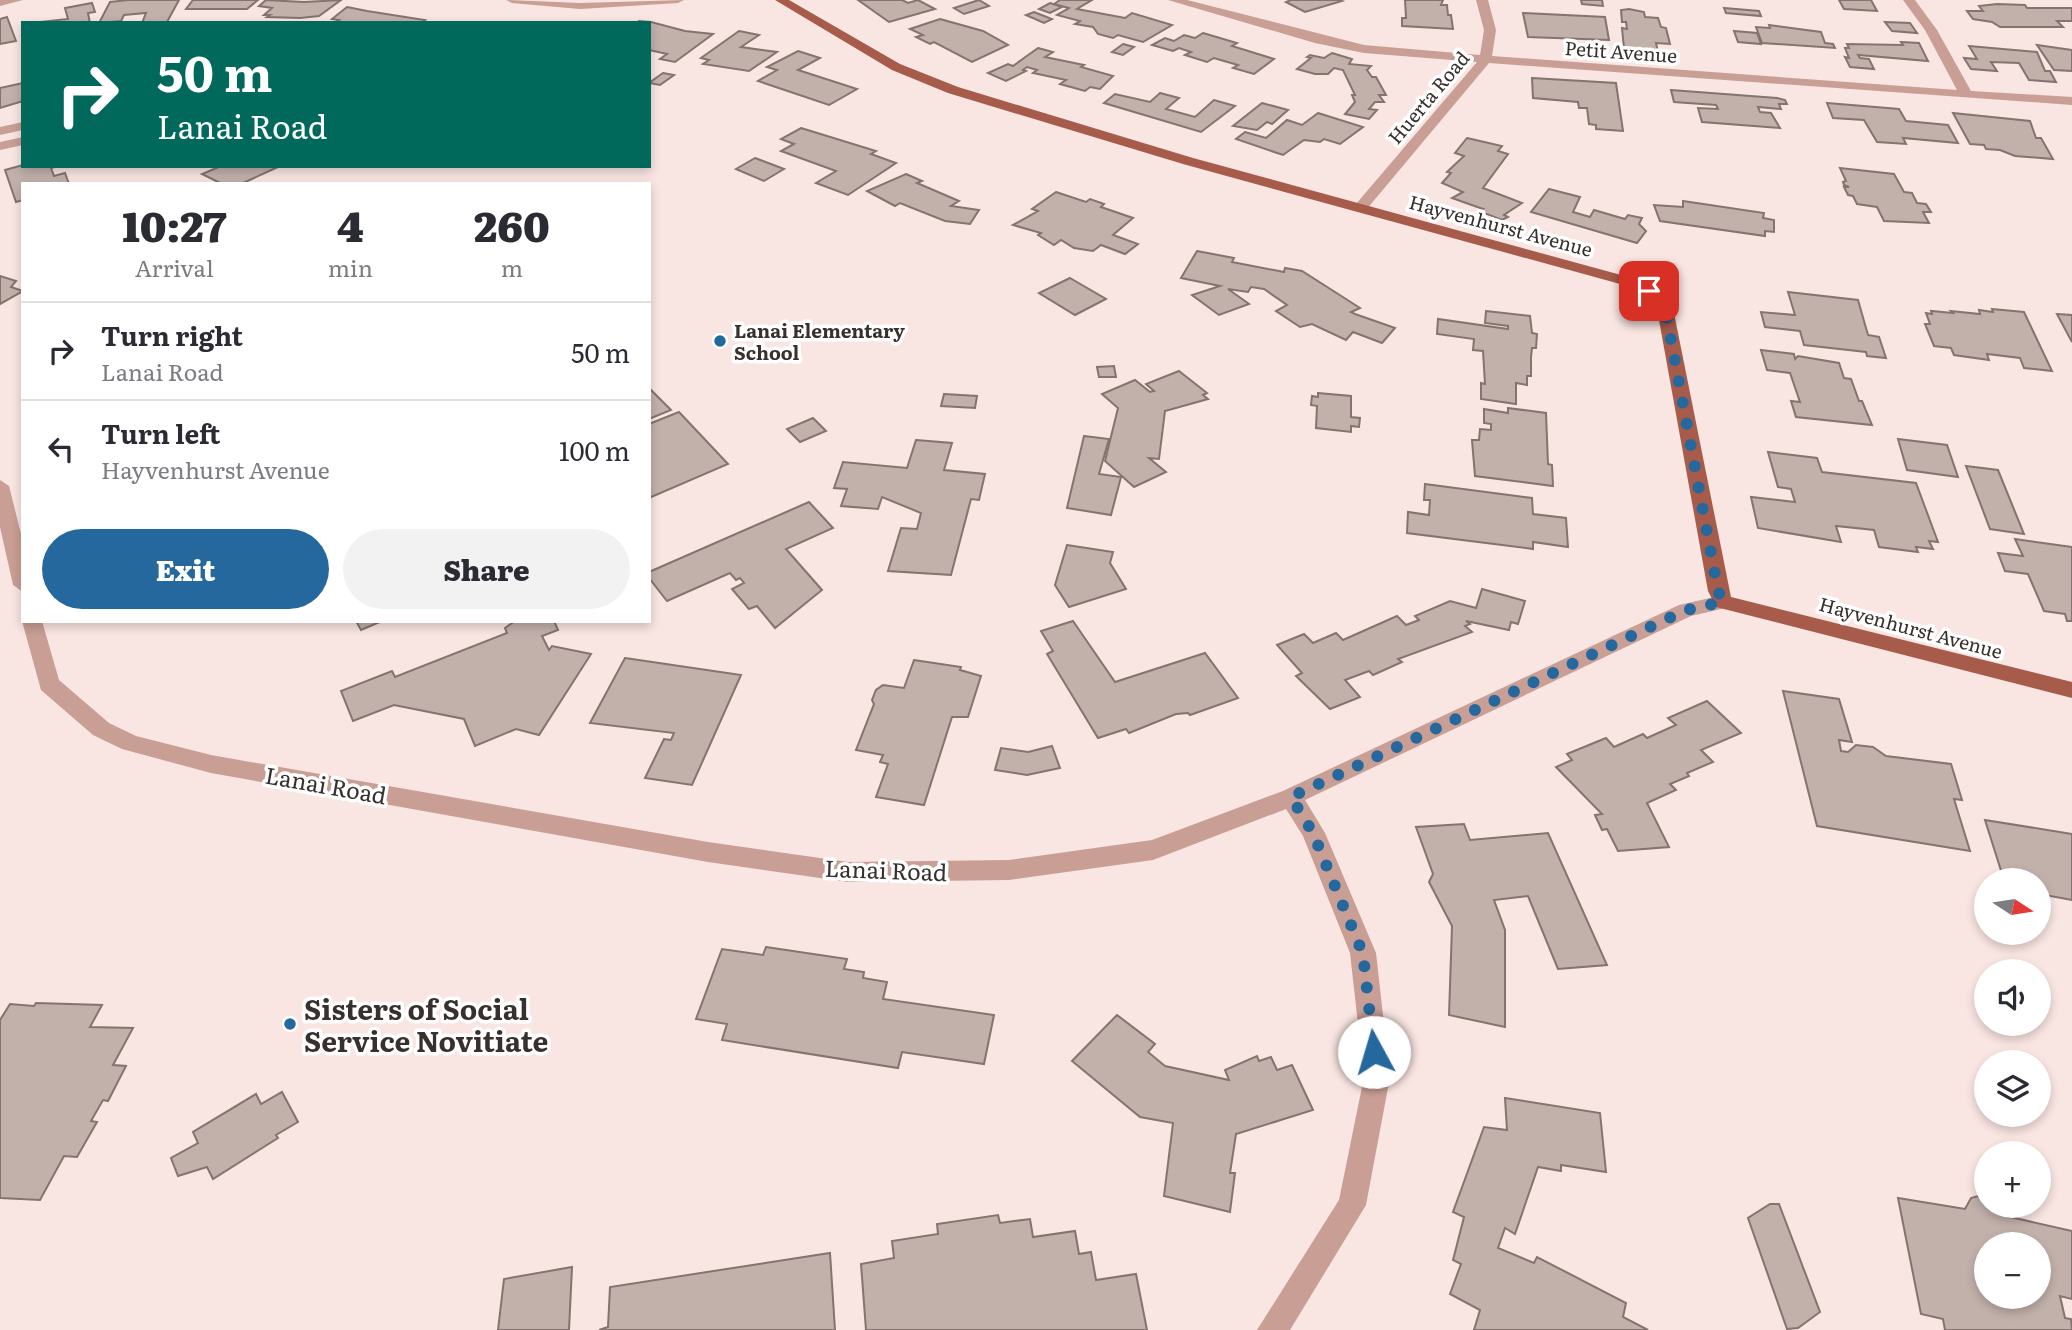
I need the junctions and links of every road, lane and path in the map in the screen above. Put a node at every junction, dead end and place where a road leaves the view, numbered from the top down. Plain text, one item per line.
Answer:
1 (17, 0) edge
2 (512, 0) edge
3 (678, 0) edge
4 (781, 0) edge
5 (1174, 0) edge
6 (1482, 0) edge
7 (1909, 0) edge
8 (0, 3) edge
9 (1485, 60) junction
10 (1966, 94) junction
11 (2072, 101) edge
12 (21, 126) edge
13 (0, 131) edge
14 (21, 141) edge
15 (0, 146) edge
16 (1361, 207) junction
17 (2, 497) edge
18 (21, 577) edge
19 (1723, 602) junction
20 (33, 623) edge
21 (2072, 690) edge
22 (1291, 797) junction
23 (1272, 1330) edge

1 - 8 street
2 - 3 street
4 - 16 main road, Hayvenhurst Avenue
5 - 9 street, Petit Avenue
6 - 9 street, Huerta Road
7 - 10 street
9 - 10 street, Petit Avenue
9 - 16 street, Huerta Road
10 - 11 street, Petit Avenue
12 - 13 street
14 - 15 street
16 - 19 main road, Hayvenhurst Avenue
17 - 18 street
19 - 21 main road, Hayvenhurst Avenue
19 - 22 street, Lanai Road
20 - 22 street, Lanai Road
22 - 23 street

